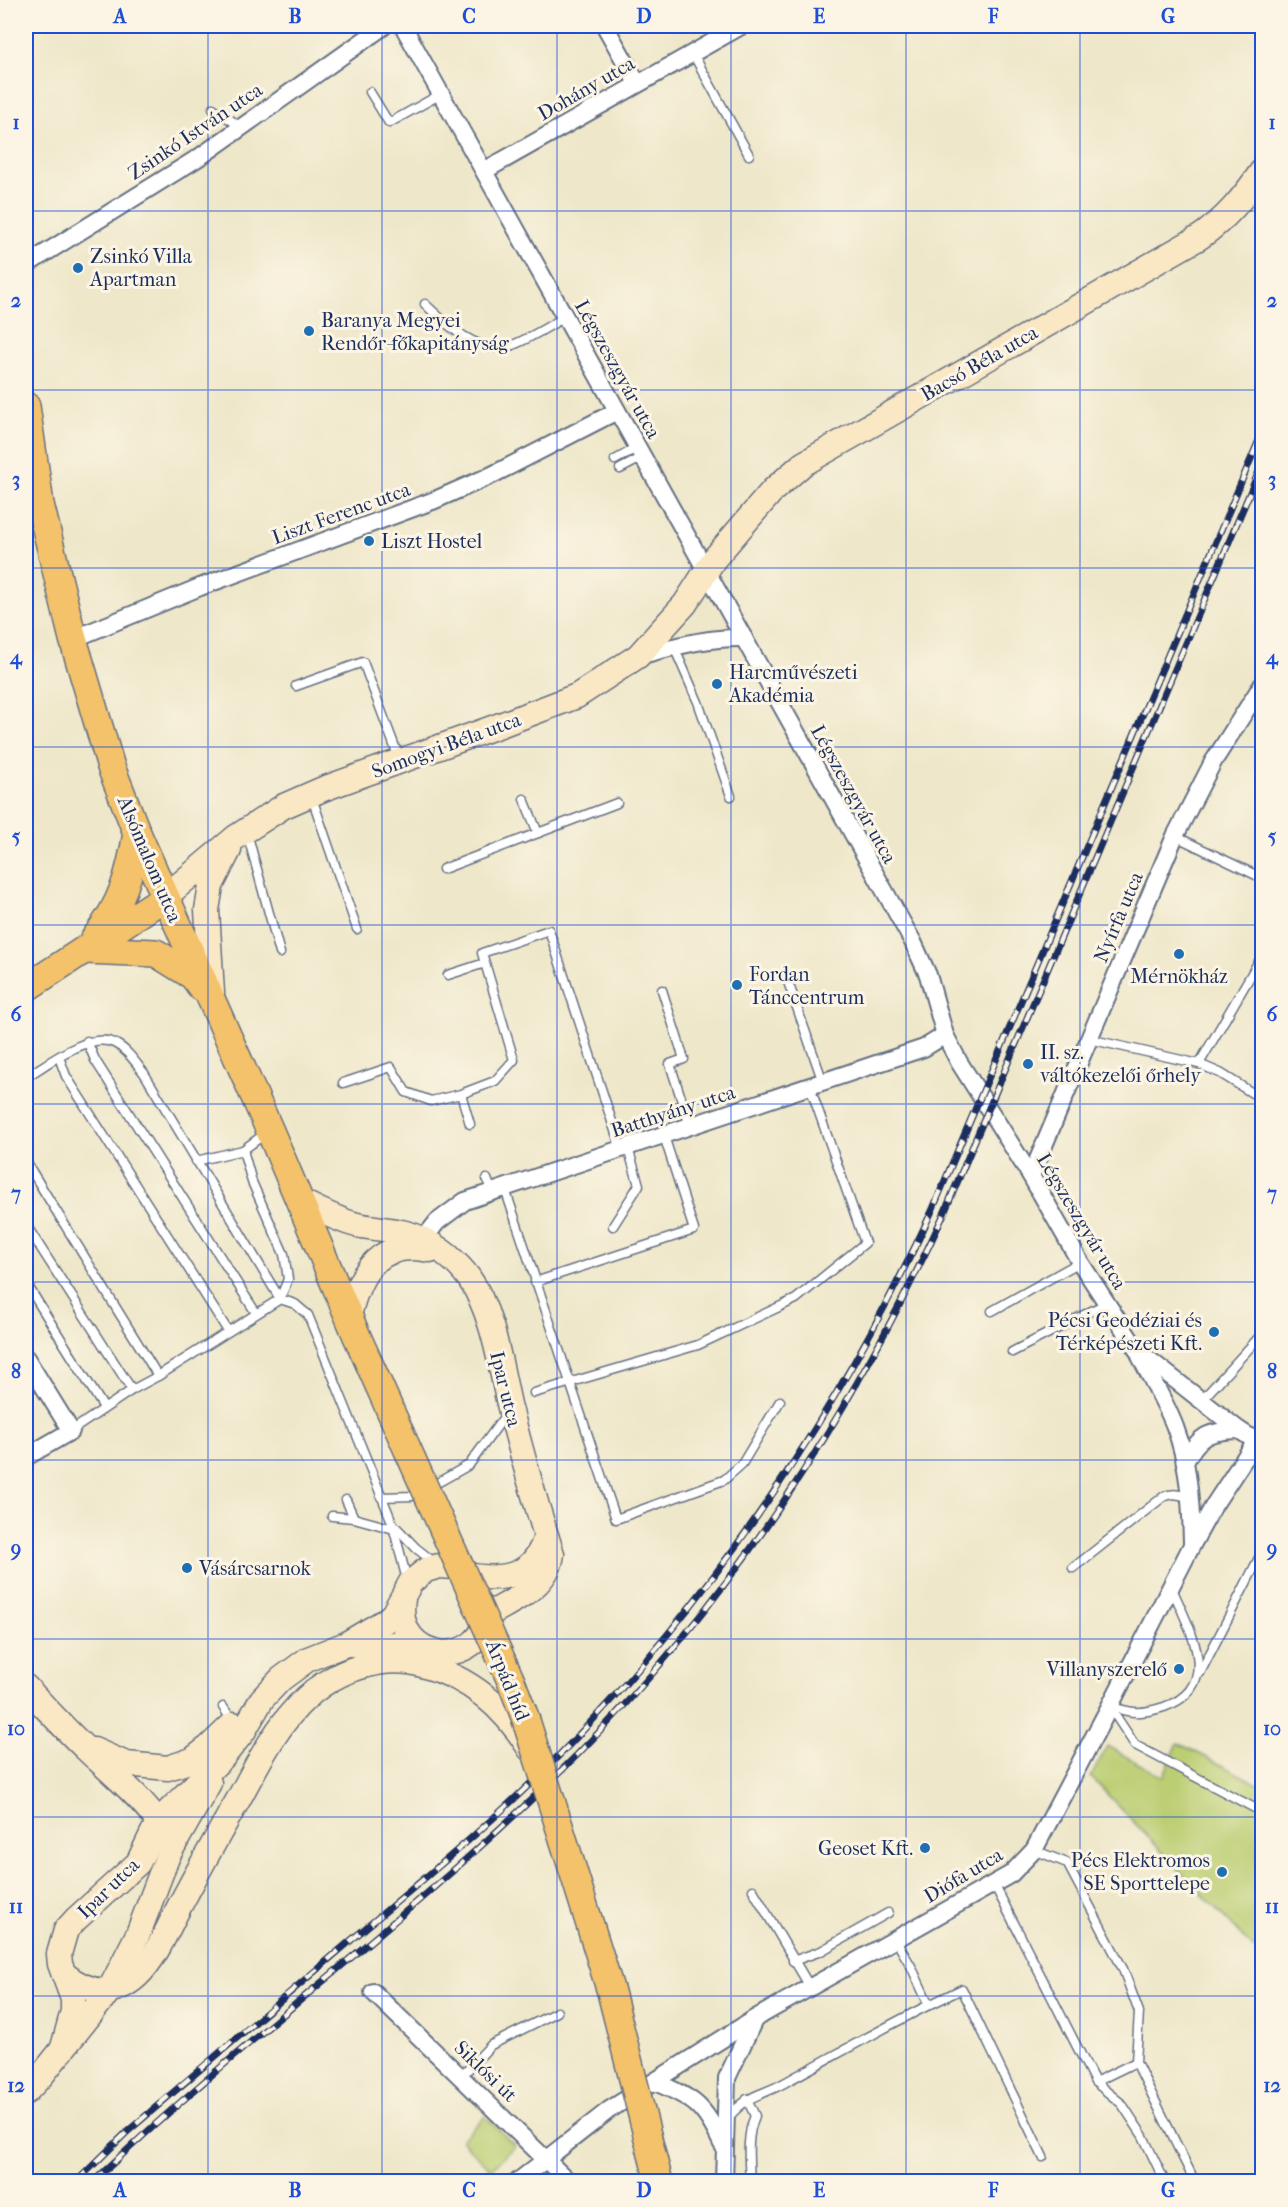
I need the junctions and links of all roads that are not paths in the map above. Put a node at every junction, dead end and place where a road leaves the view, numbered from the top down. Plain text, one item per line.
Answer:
1 (384, 26) edge
2 (403, 26) edge
3 (605, 26) edge
4 (741, 26) edge
5 (693, 52) junction
6 (637, 83) junction
7 (370, 92) dead end
8 (441, 94) junction
9 (213, 108) dead end
10 (241, 127) junction
11 (749, 155) dead end
12 (484, 171) junction
13 (1263, 171) edge
14 (26, 265) edge
15 (424, 304) dead end
16 (565, 317) junction
17 (26, 406) edge
18 (617, 411) junction
19 (26, 413) edge
20 (640, 452) junction
21 (615, 460) dead end
22 (30, 467) edge
23 (620, 470) dead end
24 (707, 570) junction
25 (744, 638) junction
26 (73, 639) junction
27 (674, 647) junction
28 (638, 656) junction
29 (1263, 685) edge
30 (296, 686) dead end
31 (400, 762) junction
32 (311, 794) junction
33 (731, 796) dead end
34 (524, 799) dead end
35 (617, 802) dead end
36 (137, 833) junction
37 (241, 833) junction
38 (538, 833) junction
39 (1175, 836) junction
40 (443, 869) dead end
41 (1263, 878) edge
42 (165, 897) junction
43 (357, 929) dead end
44 (85, 950) junction
45 (280, 953) dead end
46 (1263, 956) edge
47 (485, 963) junction
48 (448, 975) dead end
49 (787, 979) dead end
50 (26, 988) edge
51 (662, 990) dead end
52 (212, 999) junction
53 (945, 1035) junction
54 (1089, 1039) junction
55 (87, 1041) junction
56 (59, 1057) junction
57 (1199, 1064) junction
58 (26, 1077) edge
59 (343, 1083) dead end
60 (817, 1085) junction
61 (461, 1094) junction
62 (1263, 1099) edge
63 (470, 1124) dead end
64 (690, 1127) junction
65 (270, 1131) junction
66 (664, 1136) junction
67 (624, 1149) junction
68 (243, 1150) junction
69 (196, 1161) junction
70 (26, 1162) edge
71 (1031, 1176) junction
72 (494, 1186) junction
73 (298, 1200) junction
74 (26, 1225) edge
75 (613, 1226) dead end
76 (423, 1240) junction
77 (444, 1253) junction
78 (1080, 1262) junction
79 (535, 1282) junction
80 (26, 1283) edge
81 (280, 1299) junction
82 (1107, 1303) junction
83 (992, 1311) dead end
84 (256, 1313) junction
85 (353, 1325) junction
86 (228, 1331) junction
87 (1263, 1334) edge
88 (1137, 1350) junction
89 (1012, 1352) dead end
90 (26, 1358) edge
91 (158, 1376) junction
92 (568, 1382) junction
93 (132, 1390) junction
94 (534, 1393) dead end
95 (780, 1401) dead end
96 (1201, 1401) junction
97 (104, 1408) junction
98 (510, 1408) junction
99 (1239, 1430) junction
100 (71, 1431) junction
101 (1259, 1443) edge
102 (26, 1457) edge
103 (1185, 1462) junction
104 (381, 1497) junction
105 (1191, 1498) junction
106 (346, 1500) dead end
107 (332, 1516) dead end
108 (354, 1518) junction
109 (393, 1526) junction
110 (546, 1536) junction
111 (1192, 1545) junction
112 (1263, 1552) edge
113 (439, 1566) junction
114 (1073, 1568) dead end
115 (473, 1576) junction
116 (1171, 1586) junction
117 (405, 1593) junction
118 (488, 1615) junction
119 (415, 1642) junction
120 (346, 1644) junction
121 (1195, 1681) junction
122 (26, 1687) edge
123 (262, 1699) junction
124 (1110, 1706) junction
125 (82, 1746) junction
126 (223, 1757) junction
127 (537, 1761) junction
128 (1263, 1812) edge
129 (153, 1815) junction
130 (1034, 1850) junction
131 (168, 1855) junction
132 (994, 1884) junction
133 (753, 1890) dead end
134 (888, 1913) dead end
135 (895, 1939) junction
136 (793, 1961) junction
137 (64, 1974) junction
138 (810, 1987) junction
139 (109, 1991) junction
140 (373, 1992) dead end
141 (930, 2005) junction
142 (557, 2012) dead end
143 (754, 2019) junction
144 (62, 2051) junction
145 (1136, 2062) junction
146 (461, 2077) junction
147 (655, 2082) junction
148 (1095, 2082) junction
149 (26, 2092) edge
150 (747, 2099) junction
151 (725, 2120) junction
152 (725, 2150) junction
153 (1043, 2157) dead end
154 (546, 2158) junction
155 (517, 2181) edge
156 (527, 2181) edge
157 (569, 2181) edge
158 (659, 2181) edge
159 (724, 2181) edge
160 (750, 2181) edge
161 (1166, 2181) edge
162 (1195, 2181) edge

1 - 10 street, Zsinkó István utca
2 - 8 street, Légszeszgyár utca
3 - 6 street
4 - 5 street, Dohány utca
5 - 6 street, Dohány utca
5 - 11 lane
6 - 12 street, Dohány utca
7 - 8 lane
8 - 12 street, Légszeszgyár utca
9 - 10 lane
10 - 14 street, Zsinkó István utca
12 - 16 street, Légszeszgyár utca
13 - 24 street, Bacsó Béla utca
15 - 16 lane
16 - 18 street, Légszeszgyár utca
17 - 19 main road
18 - 20 street, Légszeszgyár utca
18 - 26 street, Liszt Ferenc utca
19 - 22 main road
20 - 21 lane
20 - 23 lane
20 - 24 street, Légszeszgyár utca
22 - 26 main road, Alsómalom utca
24 - 25 street, Légszeszgyár utca
24 - 28 street, Somogyi Béla utca
25 - 27 street
25 - 53 street, Légszeszgyár utca
26 - 36 main road, Alsómalom utca
27 - 28 street
27 - 33 lane
28 - 31 street, Somogyi Béla utca
29 - 39 street, Nyírfa utca
30 - 31 lane
31 - 32 street, Somogyi Béla utca
32 - 37 street, Somogyi Béla utca
32 - 43 lane
34 - 38 lane
35 - 38 lane
36 - 42 main road, Alsómalom utca
36 - 44 main road
37 - 42 street, Somogyi Béla utca
37 - 45 lane
37 - 52 street
38 - 40 lane
39 - 41 lane
39 - 54 street, Nyírfa utca
42 - 44 main road
42 - 52 main road, Alsómalom utca
44 - 50 main road
44 - 52 main road
46 - 57 lane
47 - 48 lane
47 - 61 lane
47 - 67 lane
49 - 60 lane
51 - 64 lane
52 - 65 main road, Alsómalom utca
53 - 60 street, Batthyány utca
53 - 71 street, Légszeszgyár utca
54 - 57 lane
54 - 71 street, Nyírfa utca
55 - 56 lane
55 - 69 lane
55 - 84 lane
56 - 58 lane
56 - 86 lane
57 - 62 lane
59 - 61 lane
60 - 64 street, Batthyány utca
60 - 92 lane
61 - 63 lane
64 - 66 street, Batthyány utca
65 - 68 lane
65 - 73 main road, Alsómalom utca
66 - 67 street, Batthyány utca
66 - 79 lane
67 - 72 street, Batthyány utca
67 - 75 lane
68 - 69 lane
68 - 81 lane
69 - 81 lane
70 - 91 lane
71 - 78 street, Légszeszgyár utca
72 - 76 street, Batthyány utca
72 - 79 lane
73 - 76 street, Ipar utca
73 - 85 main road, Árpád híd
74 - 93 lane
76 - 77 street, Ipar utca
77 - 85 street
77 - 98 street, Ipar utca
78 - 82 street, Légszeszgyár utca
78 - 83 lane
79 - 92 lane
80 - 97 lane
81 - 84 lane
81 - 104 lane
82 - 88 street, Légszeszgyár utca
82 - 89 lane
84 - 86 lane
85 - 127 main road, Árpád híd, bridge
86 - 91 lane
87 - 96 lane
88 - 96 street, Légszeszgyár utca
88 - 103 street
90 - 100 street
91 - 93 lane
92 - 94 lane
92 - 95 lane
93 - 97 lane
96 - 99 street, Légszeszgyár utca
97 - 100 lane
98 - 104 lane
98 - 110 street, Ipar utca
99 - 101 street, Légszeszgyár utca
99 - 103 street
100 - 102 street
101 - 111 street, Diófa utca
103 - 105 street
104 - 109 lane
105 - 111 street
105 - 114 lane
106 - 108 lane
107 - 108 lane
108 - 109 lane
109 - 113 lane
109 - 117 lane
110 - 115 street
110 - 118 street, Ipar utca
111 - 116 street, Diófa utca
112 - 121 lane
113 - 115 street
113 - 117 street, Ipar utca
115 - 118 street
116 - 121 lane
116 - 124 street, Diófa utca
117 - 119 street
117 - 120 street, Ipar utca
118 - 119 street, Ipar utca
119 - 120 street, Ipar utca
120 - 123 street, Ipar utca
121 - 124 lane
122 - 125 street
123 - 125 street
123 - 126 street, Ipar utca
124 - 128 lane
124 - 130 street, Diófa utca
125 - 129 street
126 - 129 street, Ipar utca
126 - 131 street, Ipar utca
127 - 139 street
127 - 158 main road, Árpád híd, bridge
129 - 131 street
129 - 137 street, Ipar utca
130 - 132 street, Diófa utca
130 - 145 lane
131 - 139 street, Ipar utca
132 - 135 street, Diófa utca
132 - 148 lane
133 - 136 lane
134 - 136 lane
135 - 138 street, Diófa utca
135 - 141 lane
136 - 138 lane
137 - 139 street
137 - 144 street, Ipar utca
138 - 143 street, Diófa utca
139 - 144 street, Ipar utca
140 - 146 street, Siklósi út
141 - 150 lane
141 - 153 lane
142 - 146 lane
143 - 147 street, Diófa utca
143 - 151 street
144 - 149 street, Ipar utca
145 - 148 lane
145 - 162 lane
146 - 154 street, Siklósi út
147 - 152 street
147 - 154 street, Diófa utca
148 - 161 lane
150 - 151 lane
150 - 160 lane
151 - 152 street
152 - 159 street
154 - 155 street
154 - 156 street
154 - 157 street, Siklósi út

